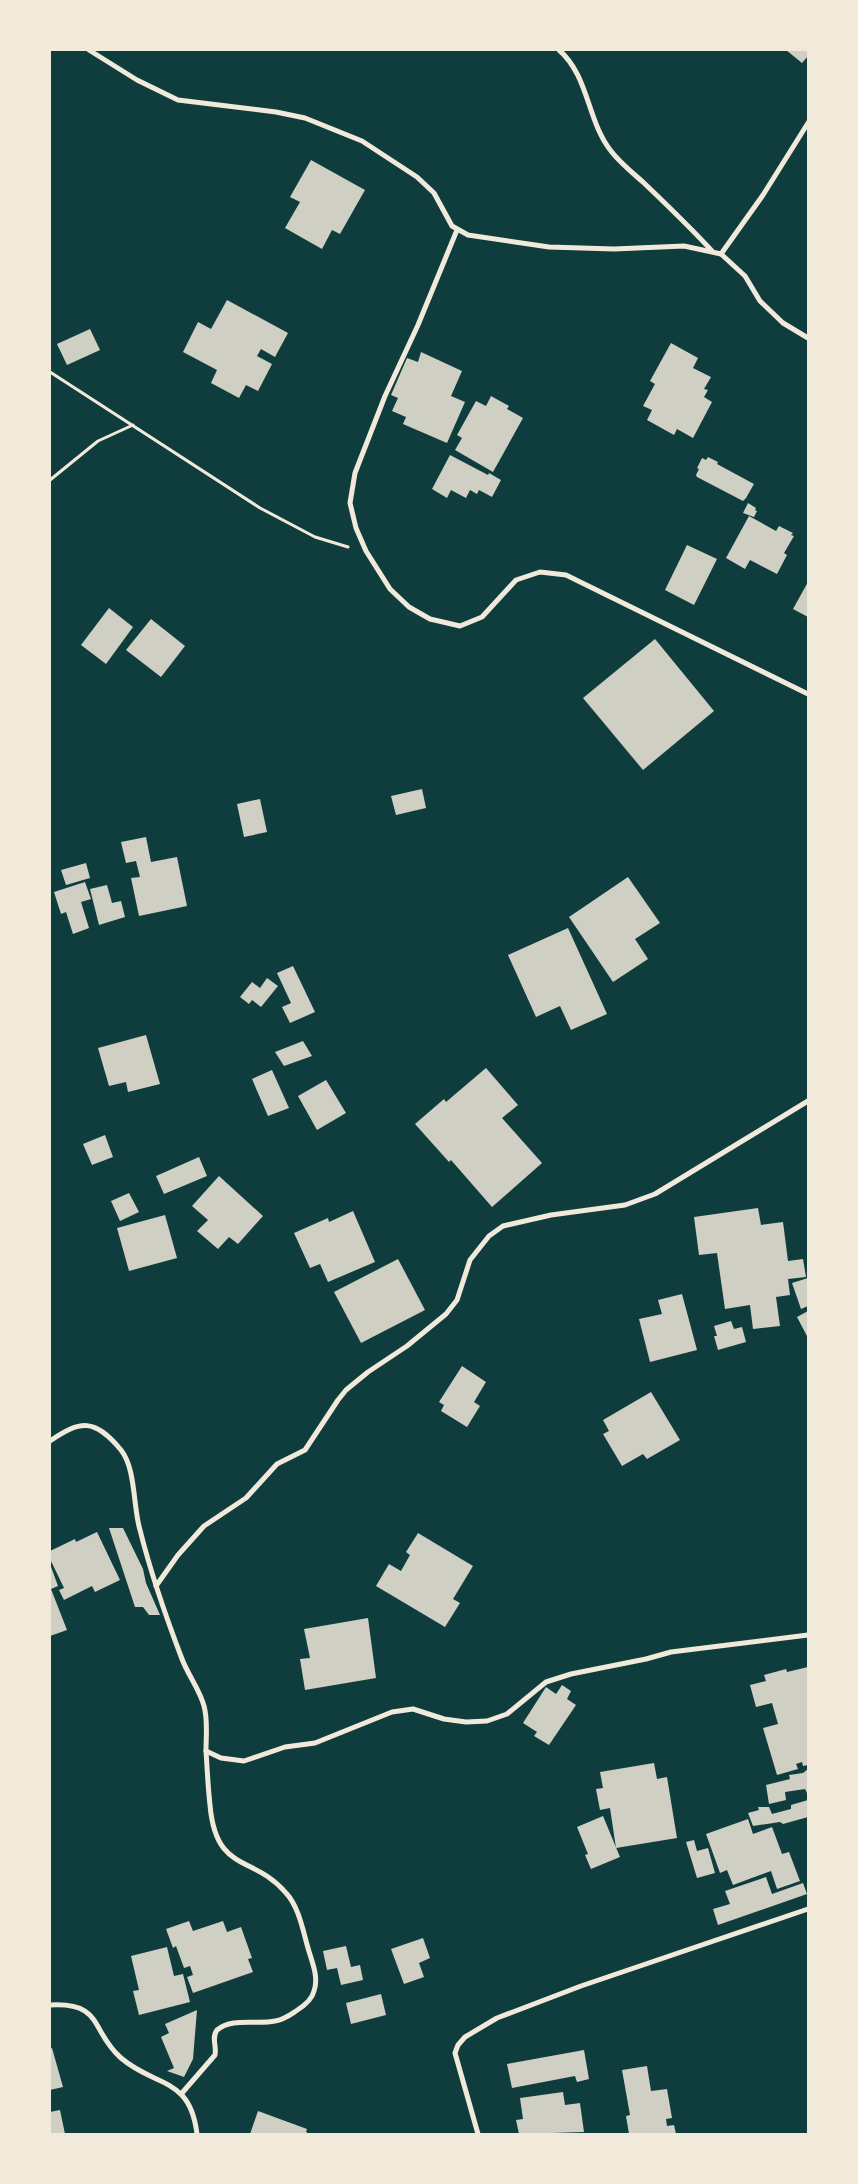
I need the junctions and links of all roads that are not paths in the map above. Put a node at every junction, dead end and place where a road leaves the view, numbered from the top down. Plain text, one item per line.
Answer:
1 (89, 50) edge
2 (559, 50) edge
3 (808, 123) edge
4 (457, 230) junction
5 (713, 252) junction
6 (721, 254) junction
7 (808, 338) edge
8 (808, 694) edge
9 (808, 1101) edge
10 (50, 1442) edge
11 (156, 1586) junction
12 (808, 1635) edge
13 (206, 1751) junction
14 (808, 1909) edge
15 (50, 2005) edge
16 (182, 2092) junction
17 (197, 2134) edge
18 (478, 2134) edge

1 - 4 street
2 - 5 street
3 - 6 street
4 - 5 street
4 - 8 street
5 - 6 street
6 - 7 street
9 - 11 street
10 - 11 street
11 - 13 street
12 - 13 street
13 - 16 street
14 - 18 street
15 - 16 street
16 - 17 street

